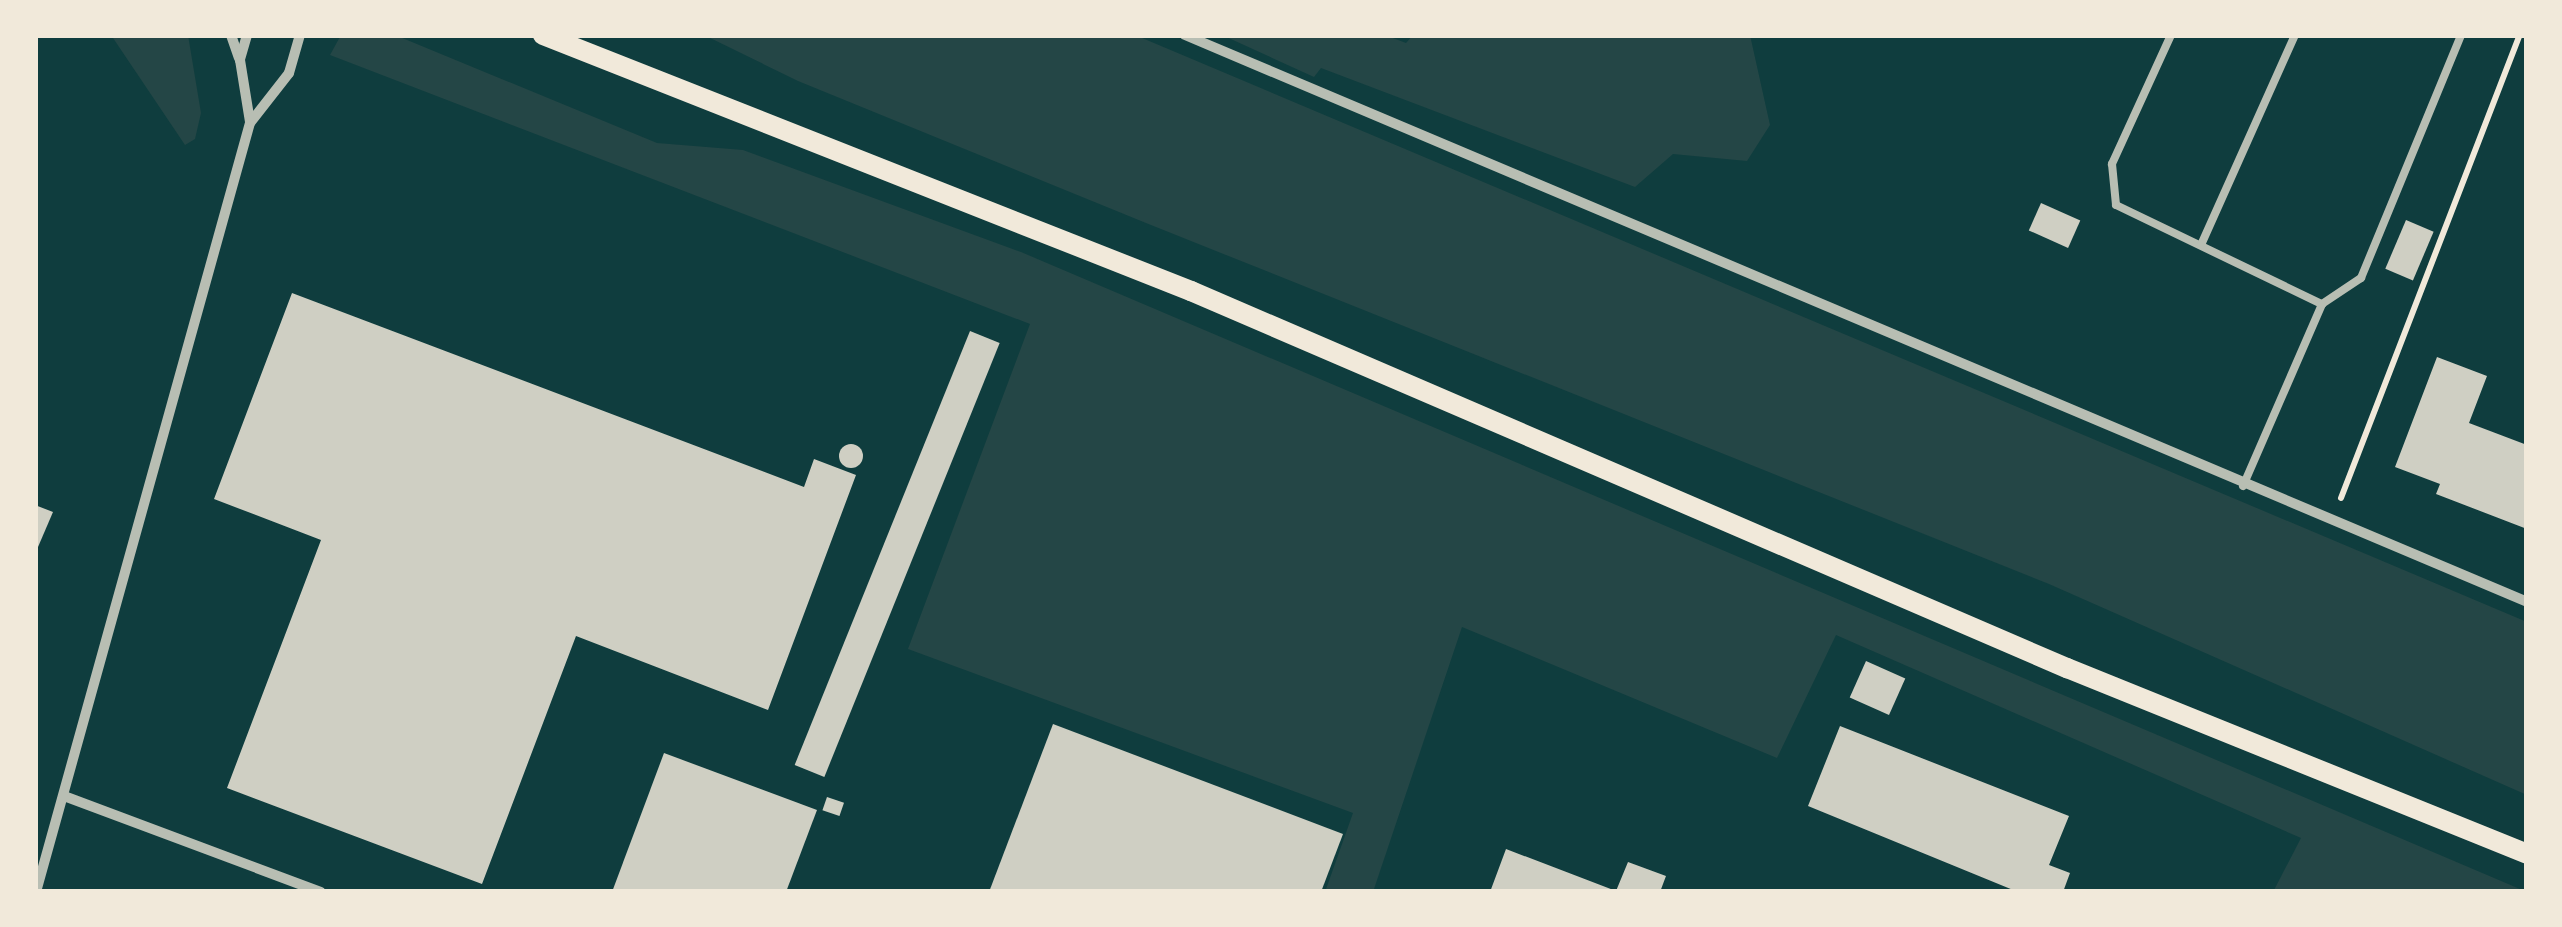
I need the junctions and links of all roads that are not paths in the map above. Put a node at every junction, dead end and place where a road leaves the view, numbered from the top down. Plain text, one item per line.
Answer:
1 (231, 35) edge
2 (248, 35) edge
3 (300, 35) edge
4 (543, 35) edge
5 (1184, 35) edge
6 (2172, 35) edge
7 (2294, 35) edge
8 (2461, 35) edge
9 (240, 60) junction
10 (250, 123) junction
11 (2201, 245) junction
12 (2322, 304) junction
13 (2242, 486) junction
14 (2527, 602) edge
15 (64, 796) junction
16 (2527, 854) edge
17 (36, 892) edge
18 (320, 892) edge

1 - 9 street
2 - 9 street
3 - 10 street
4 - 16 main road
5 - 13 street
6 - 11 lane
7 - 11 lane
8 - 12 lane
9 - 10 street
10 - 15 street
11 - 12 lane
12 - 13 lane
13 - 14 street
15 - 17 street
15 - 18 street

